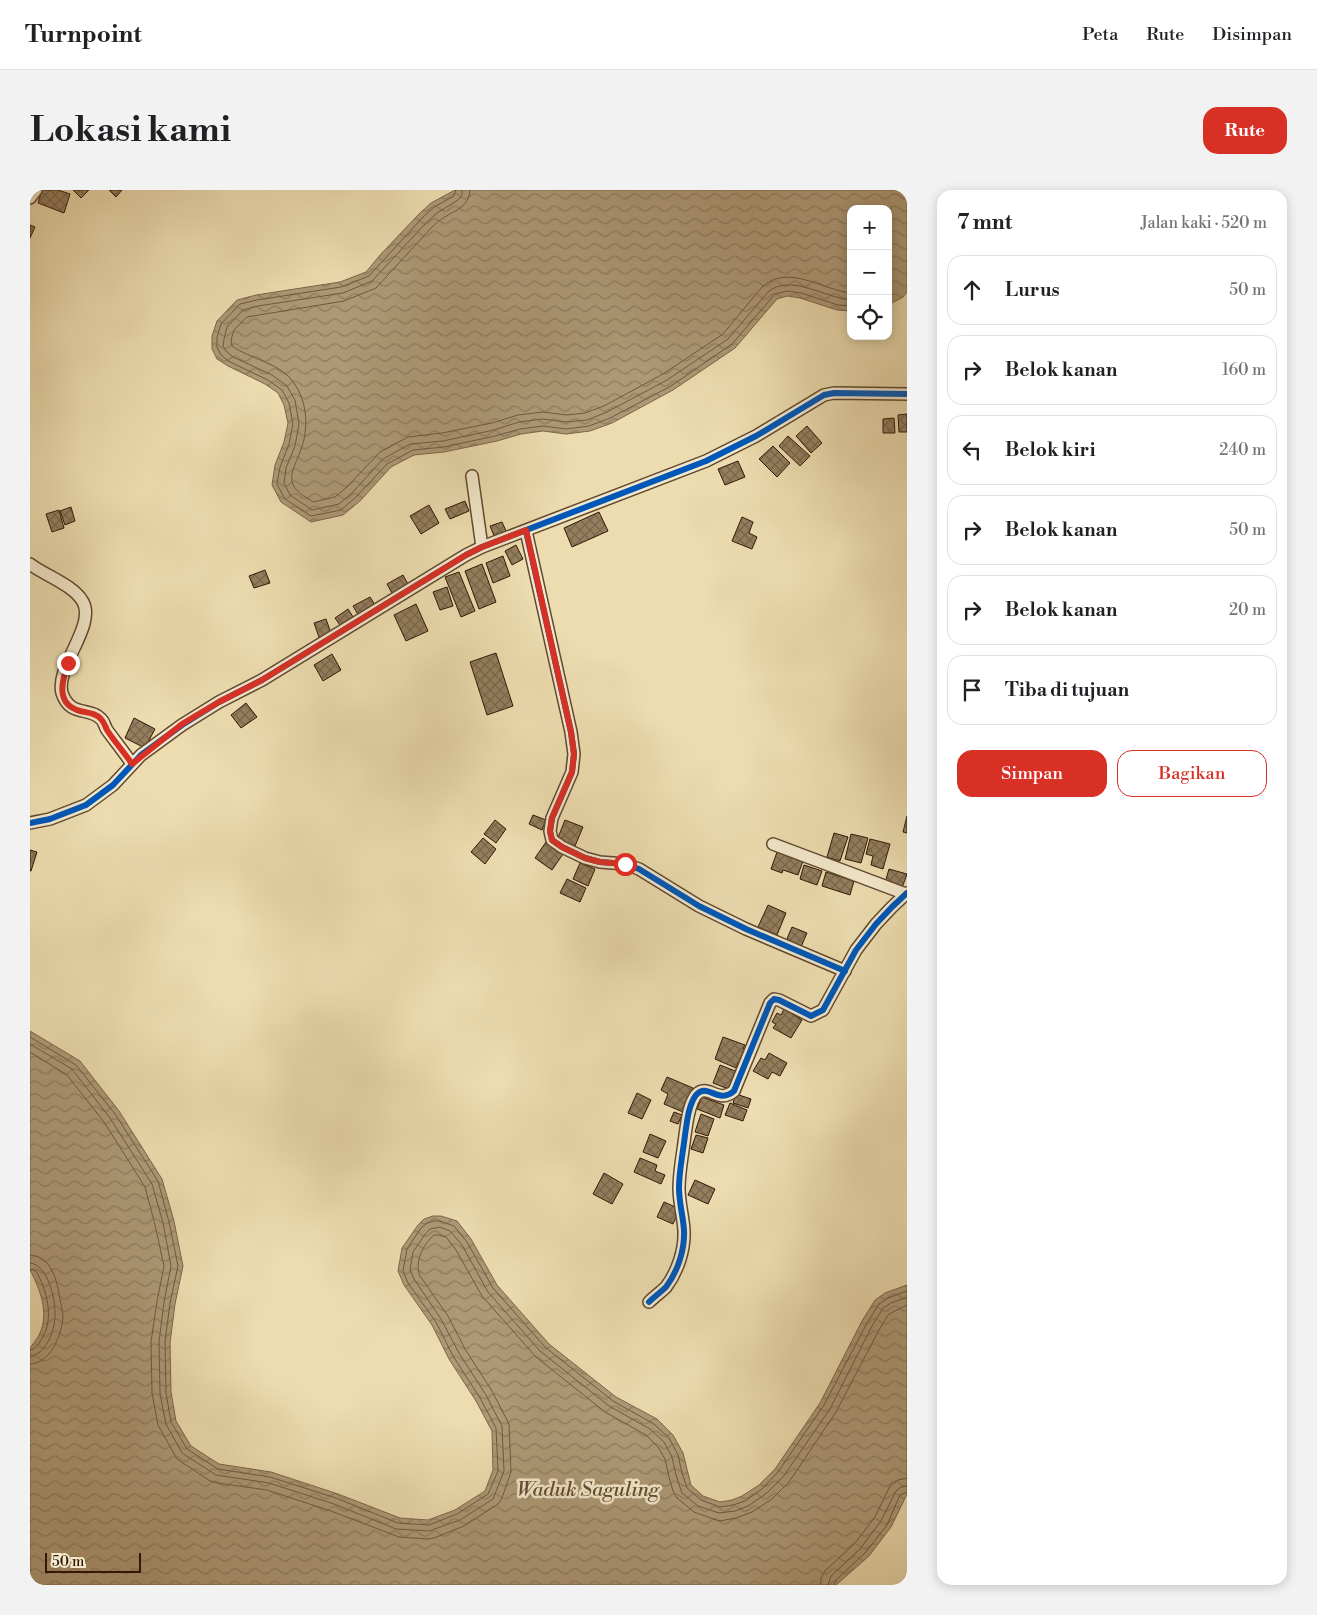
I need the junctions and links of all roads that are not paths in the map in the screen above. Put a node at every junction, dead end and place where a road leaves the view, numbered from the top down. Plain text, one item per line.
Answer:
1 (36, 190) edge
2 (30, 198) edge
3 (907, 394) edge
4 (472, 476) dead end
5 (526, 530) junction
6 (482, 547) junction
7 (30, 564) edge
8 (132, 764) junction
9 (30, 823) edge
10 (773, 844) dead end
11 (907, 894) edge
12 (845, 971) junction
13 (649, 1302) dead end

1 - 2 street
3 - 5 street
4 - 6 street
5 - 6 street
5 - 12 street
6 - 8 street
7 - 8 street
8 - 9 street
10 - 11 street
11 - 12 street
12 - 13 street

